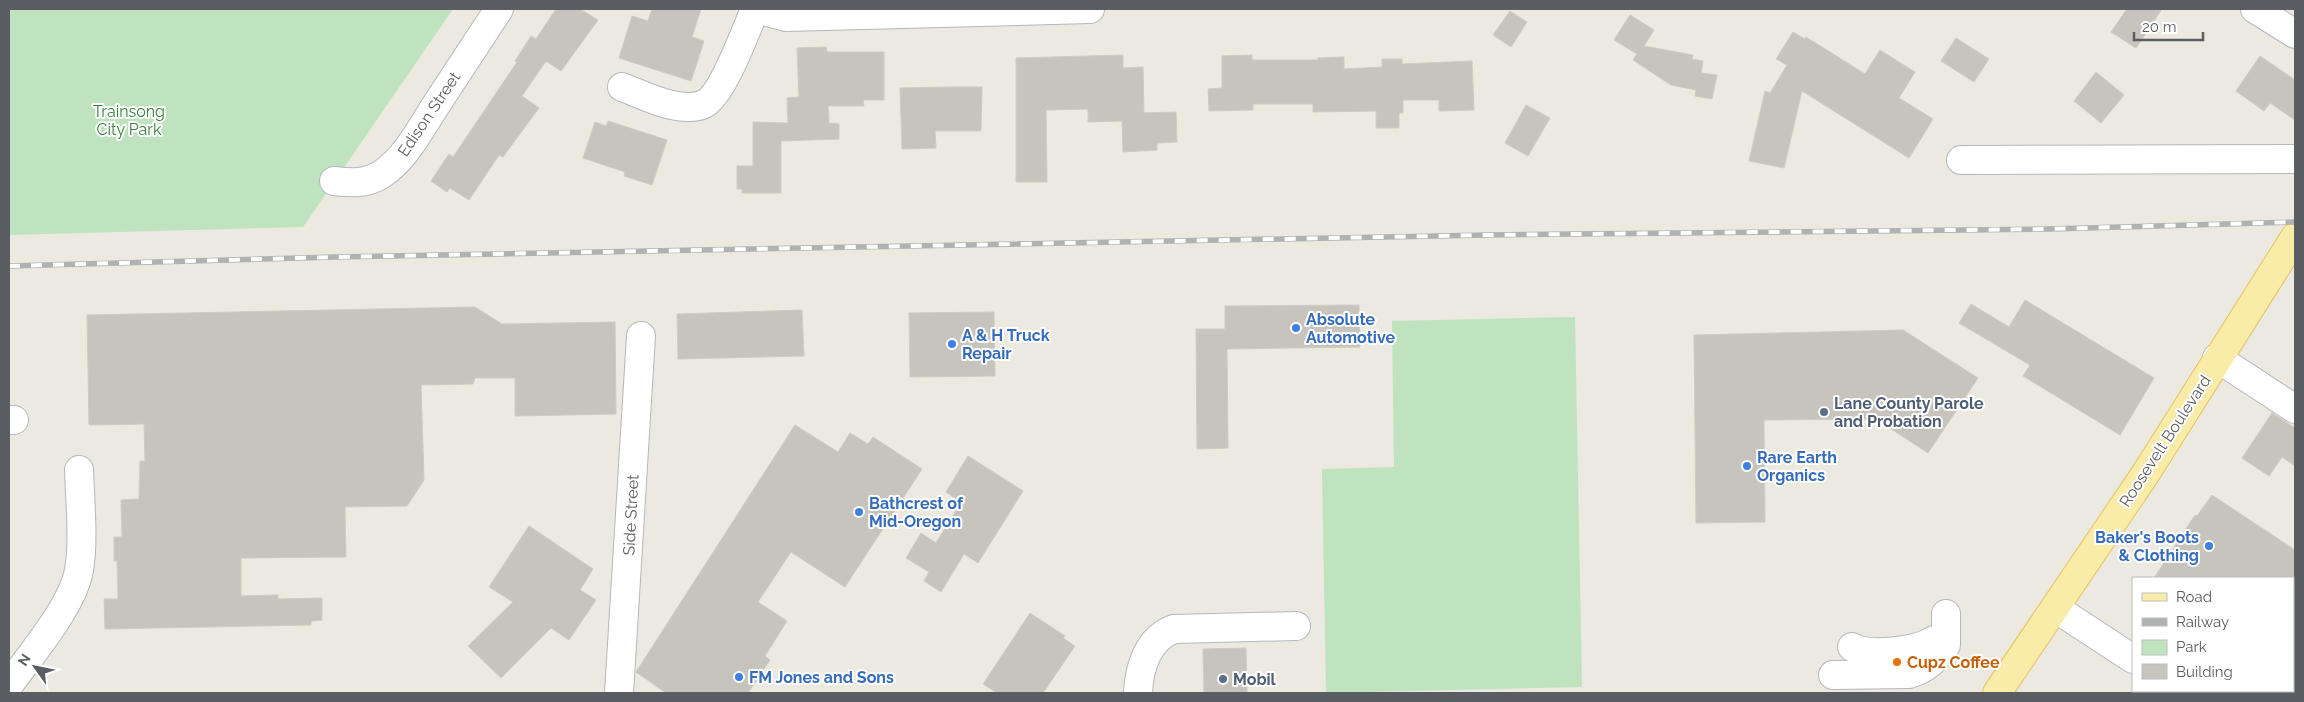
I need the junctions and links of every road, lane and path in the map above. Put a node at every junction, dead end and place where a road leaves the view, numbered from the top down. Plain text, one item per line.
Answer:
1 (499, 9) edge
2 (756, 9) edge
3 (1090, 9) edge
4 (2255, 9) edge
5 (2295, 34) edge
6 (622, 87) dead end
7 (2295, 158) edge
8 (1961, 160) dead end
9 (334, 182) dead end
10 (2295, 237) edge
11 (642, 336) dead end
12 (2218, 358) junction
13 (2295, 409) edge
14 (80, 470) dead end
15 (2055, 608) junction
16 (1946, 614) dead end
17 (1296, 626) dead end
18 (1934, 640) dead end
19 (1852, 647) dead end
20 (2132, 658) edge
21 (1833, 675) dead end
22 (9, 685) edge
23 (619, 693) edge
24 (1138, 693) edge
25 (1997, 693) edge

1 - 9 street, Edison Street
2 - 3 street
2 - 6 street
4 - 5 street
7 - 8 street
10 - 12 main road, Roosevelt Boulevard
11 - 23 street, Side Street
12 - 13 street
12 - 15 main road, Roosevelt Boulevard
14 - 22 street
15 - 20 street
15 - 25 main road, Roosevelt Boulevard
16 - 21 street
17 - 24 street
18 - 19 street

